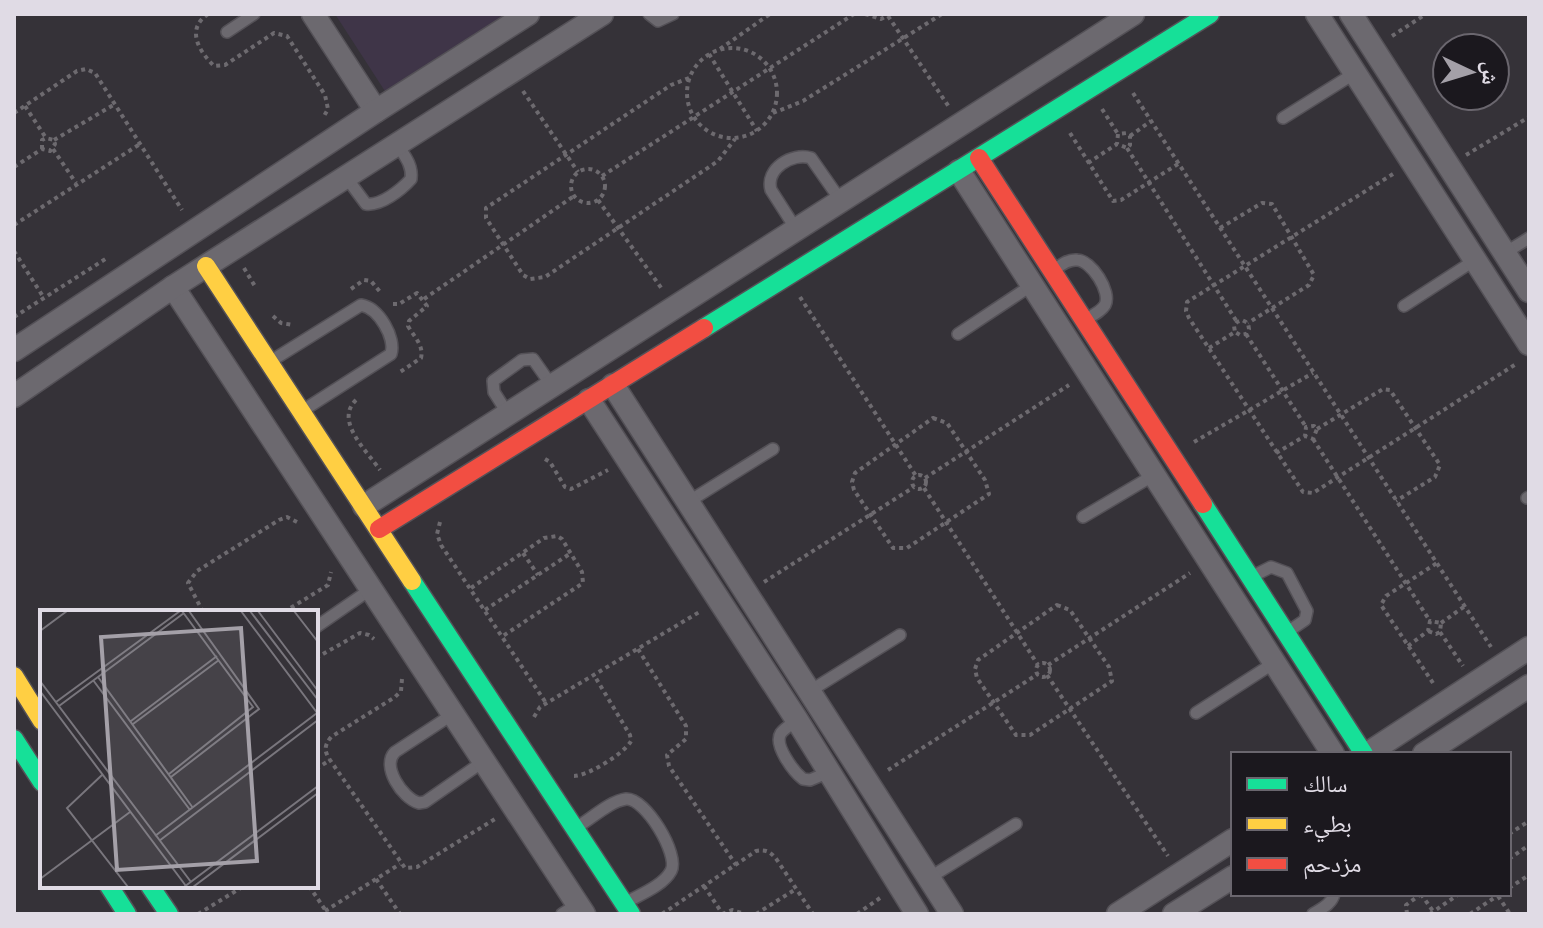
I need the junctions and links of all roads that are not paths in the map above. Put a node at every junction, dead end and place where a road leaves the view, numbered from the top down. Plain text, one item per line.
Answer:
1 (254, 14) edge
2 (313, 14) edge
3 (528, 14) edge
4 (602, 14) edge
5 (649, 14) edge
6 (673, 14) edge
7 (1133, 14) edge
8 (1210, 14) edge
9 (1317, 14) edge
10 (1351, 14) edge
11 (227, 32) dead end
12 (1355, 73) junction
13 (376, 111) junction
14 (1283, 118) dead end
15 (397, 144) junction
16 (979, 158) junction
17 (959, 171) junction
18 (346, 177) junction
19 (841, 201) junction
20 (796, 229) junction
21 (1529, 238) edge
22 (1505, 253) junction
23 (1475, 260) junction
24 (206, 266) junction
25 (1052, 272) junction
26 (1032, 285) junction
27 (173, 287) junction
28 (1529, 291) edge
29 (1404, 306) dead end
30 (1084, 321) junction
31 (958, 334) dead end
32 (1529, 344) edge
33 (14, 350) edge
34 (269, 362) junction
35 (613, 385) junction
36 (552, 386) junction
37 (14, 396) edge
38 (589, 400) junction
39 (302, 411) junction
40 (508, 414) junction
41 (773, 449) dead end
42 (1154, 475) junction
43 (688, 502) junction
44 (364, 506) junction
45 (1083, 517) dead end
46 (379, 529) junction
47 (1250, 578) junction
48 (371, 589) junction
49 (318, 626) edge
50 (1286, 633) junction
51 (900, 635) dead end
52 (1529, 648) edge
53 (1274, 663) junction
54 (14, 676) edge
55 (1528, 690) edge
56 (810, 691) junction
57 (1196, 713) dead end
58 (453, 714) junction
59 (40, 718) edge
60 (14, 739) edge
61 (1332, 752) edge
62 (1365, 752) edge
63 (1369, 752) edge
64 (1427, 752) edge
65 (484, 761) junction
66 (40, 779) edge
67 (1016, 824) dead end
68 (575, 829) junction
69 (1231, 841) edge
70 (929, 878) junction
71 (1231, 878) edge
72 (110, 888) edge
73 (151, 888) edge
74 (1334, 896) edge
75 (628, 909) edge
76 (1189, 910) edge
77 (575, 911) edge
78 (127, 914) edge
79 (169, 914) edge
80 (917, 914) edge
81 (952, 914) edge
82 (1118, 914) edge
83 (1313, 914) edge

1 - 11 lane
2 - 13 street
3 - 13 street
4 - 15 street
5 - 6 lane
7 - 19 street
8 - 16 street
9 - 12 street
10 - 22 street
12 - 14 lane
12 - 23 street
13 - 33 street
15 - 18 street
15 - 18 lane
16 - 17 street
16 - 25 street
17 - 26 street
17 - 35 street
18 - 24 street
19 - 20 street
19 - 20 lane
20 - 36 street
21 - 22 lane
22 - 28 street
23 - 29 lane
23 - 32 street
24 - 27 street
24 - 34 street
25 - 30 street
25 - 30 lane
26 - 31 lane
26 - 42 street
27 - 37 street
27 - 48 street
30 - 47 street
34 - 39 street
34 - 39 lane
35 - 38 street
35 - 43 street
36 - 40 street
36 - 40 lane
38 - 46 street
38 - 80 street
39 - 44 street
40 - 44 street
41 - 43 lane
42 - 45 lane
42 - 53 street
43 - 56 street
44 - 46 street
46 - 68 street
47 - 50 street
47 - 50 lane
48 - 49 lane
48 - 58 street
50 - 62 street
51 - 56 lane
52 - 63 street
53 - 57 lane
53 - 61 street
54 - 59 street
55 - 64 street
56 - 70 street
58 - 65 street
58 - 65 lane
60 - 66 street
65 - 77 street
67 - 70 lane
68 - 75 street
68 - 75 lane
69 - 82 street
70 - 81 street
71 - 76 street
72 - 78 street
73 - 79 street
74 - 83 lane

